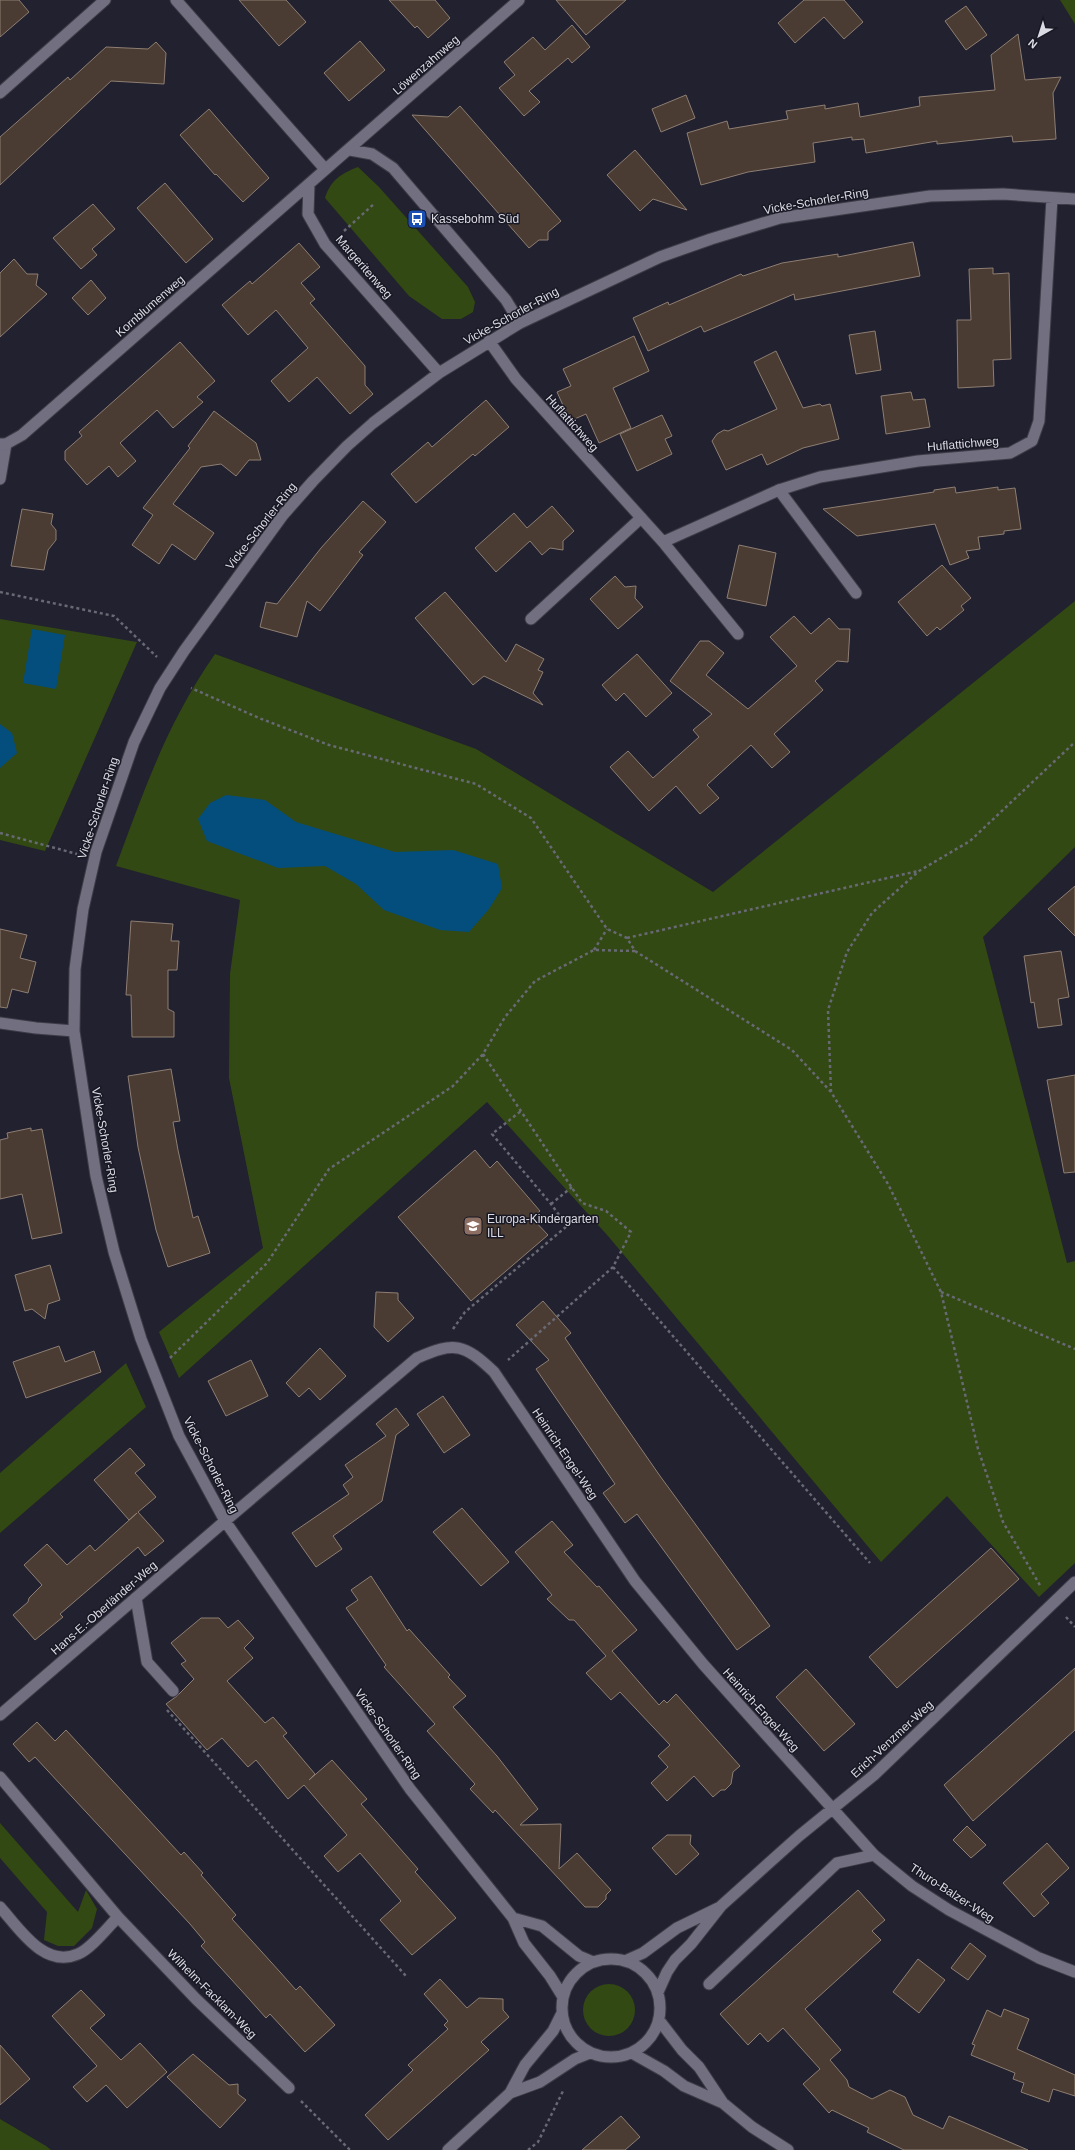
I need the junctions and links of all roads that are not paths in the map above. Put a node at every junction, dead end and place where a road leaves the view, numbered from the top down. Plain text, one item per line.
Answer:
1 (105, 0) edge
2 (176, 0) edge
3 (520, 0) edge
4 (0, 93) edge
5 (350, 150) junction
6 (324, 169) junction
7 (309, 184) junction
8 (1052, 198) junction
9 (1075, 199) edge
10 (520, 323) junction
11 (488, 341) junction
12 (439, 373) junction
13 (3, 444) edge
14 (0, 479) edge
15 (779, 490) junction
16 (641, 518) junction
17 (663, 542) junction
18 (856, 593) dead end
19 (530, 619) dead end
20 (738, 634) dead end
21 (0, 1023) edge
22 (74, 1031) junction
23 (225, 1520) junction
24 (1075, 1582) edge
25 (136, 1598) junction
26 (173, 1691) road end
27 (0, 1715) edge
28 (0, 1777) edge
29 (833, 1811) junction
30 (874, 1855) junction
31 (720, 1906) junction
32 (0, 1907) edge
33 (118, 1917) junction
34 (512, 1918) junction
35 (625, 1960) junction
36 (593, 1962) junction
37 (1075, 1972) edge
38 (709, 1984) dead end
39 (658, 1992) junction
40 (563, 1997) junction
41 (562, 2013) junction
42 (659, 2020) junction
43 (590, 2053) junction
44 (632, 2053) junction
45 (289, 2088) road end
46 (510, 2093) junction
47 (723, 2103) junction
48 (448, 2150) edge
49 (788, 2150) edge

1 - 4 street
2 - 6 street
3 - 5 street, Löwenzahnweg
5 - 6 street
5 - 10 street
6 - 7 street
7 - 12 street, Margeritenweg
7 - 13 street, Kornblumenweg
8 - 9 street, Vicke-Schorler-Ring
8 - 10 street, Vicke-Schorler-Ring
8 - 15 street, Huflattichweg
10 - 11 street, Vicke-Schorler-Ring
11 - 12 street, Vicke-Schorler-Ring
11 - 16 street, Huflattichweg
12 - 22 street, Vicke-Schorler-Ring
13 - 14 street, Kornblumenweg
15 - 17 street, Huflattichweg
15 - 18 street
16 - 17 street, Huflattichweg
16 - 19 street
17 - 20 street, Huflattichweg
21 - 22 street
22 - 23 street, Vicke-Schorler-Ring
23 - 25 street, Hans-E.-Oberländer-Weg
23 - 29 street, Heinrich-Engel-Weg
23 - 34 street, Vicke-Schorler-Ring
24 - 29 street, Erich-Venzmer-Weg
25 - 26 street
25 - 27 street, Hans-E.-Oberländer-Weg
28 - 33 street, Wilhelm-Facklam-Weg
29 - 30 street, Thuro-Balzer-Weg
29 - 31 street, Erich-Venzmer-Weg
30 - 37 street, Thuro-Balzer-Weg
30 - 38 street
31 - 35 street, Erich-Venzmer-Weg
31 - 39 street, Erich-Venzmer-Weg
32 - 33 street
33 - 45 street, Wilhelm-Facklam-Weg
34 - 36 street
34 - 40 street, Vicke-Schorler-Ring
35 - 36 street
35 - 39 street
36 - 40 street
39 - 42 street
40 - 41 street
41 - 43 street
41 - 46 street
42 - 44 street
42 - 47 street
43 - 44 street
43 - 46 street
44 - 47 street
46 - 48 street
47 - 49 street

